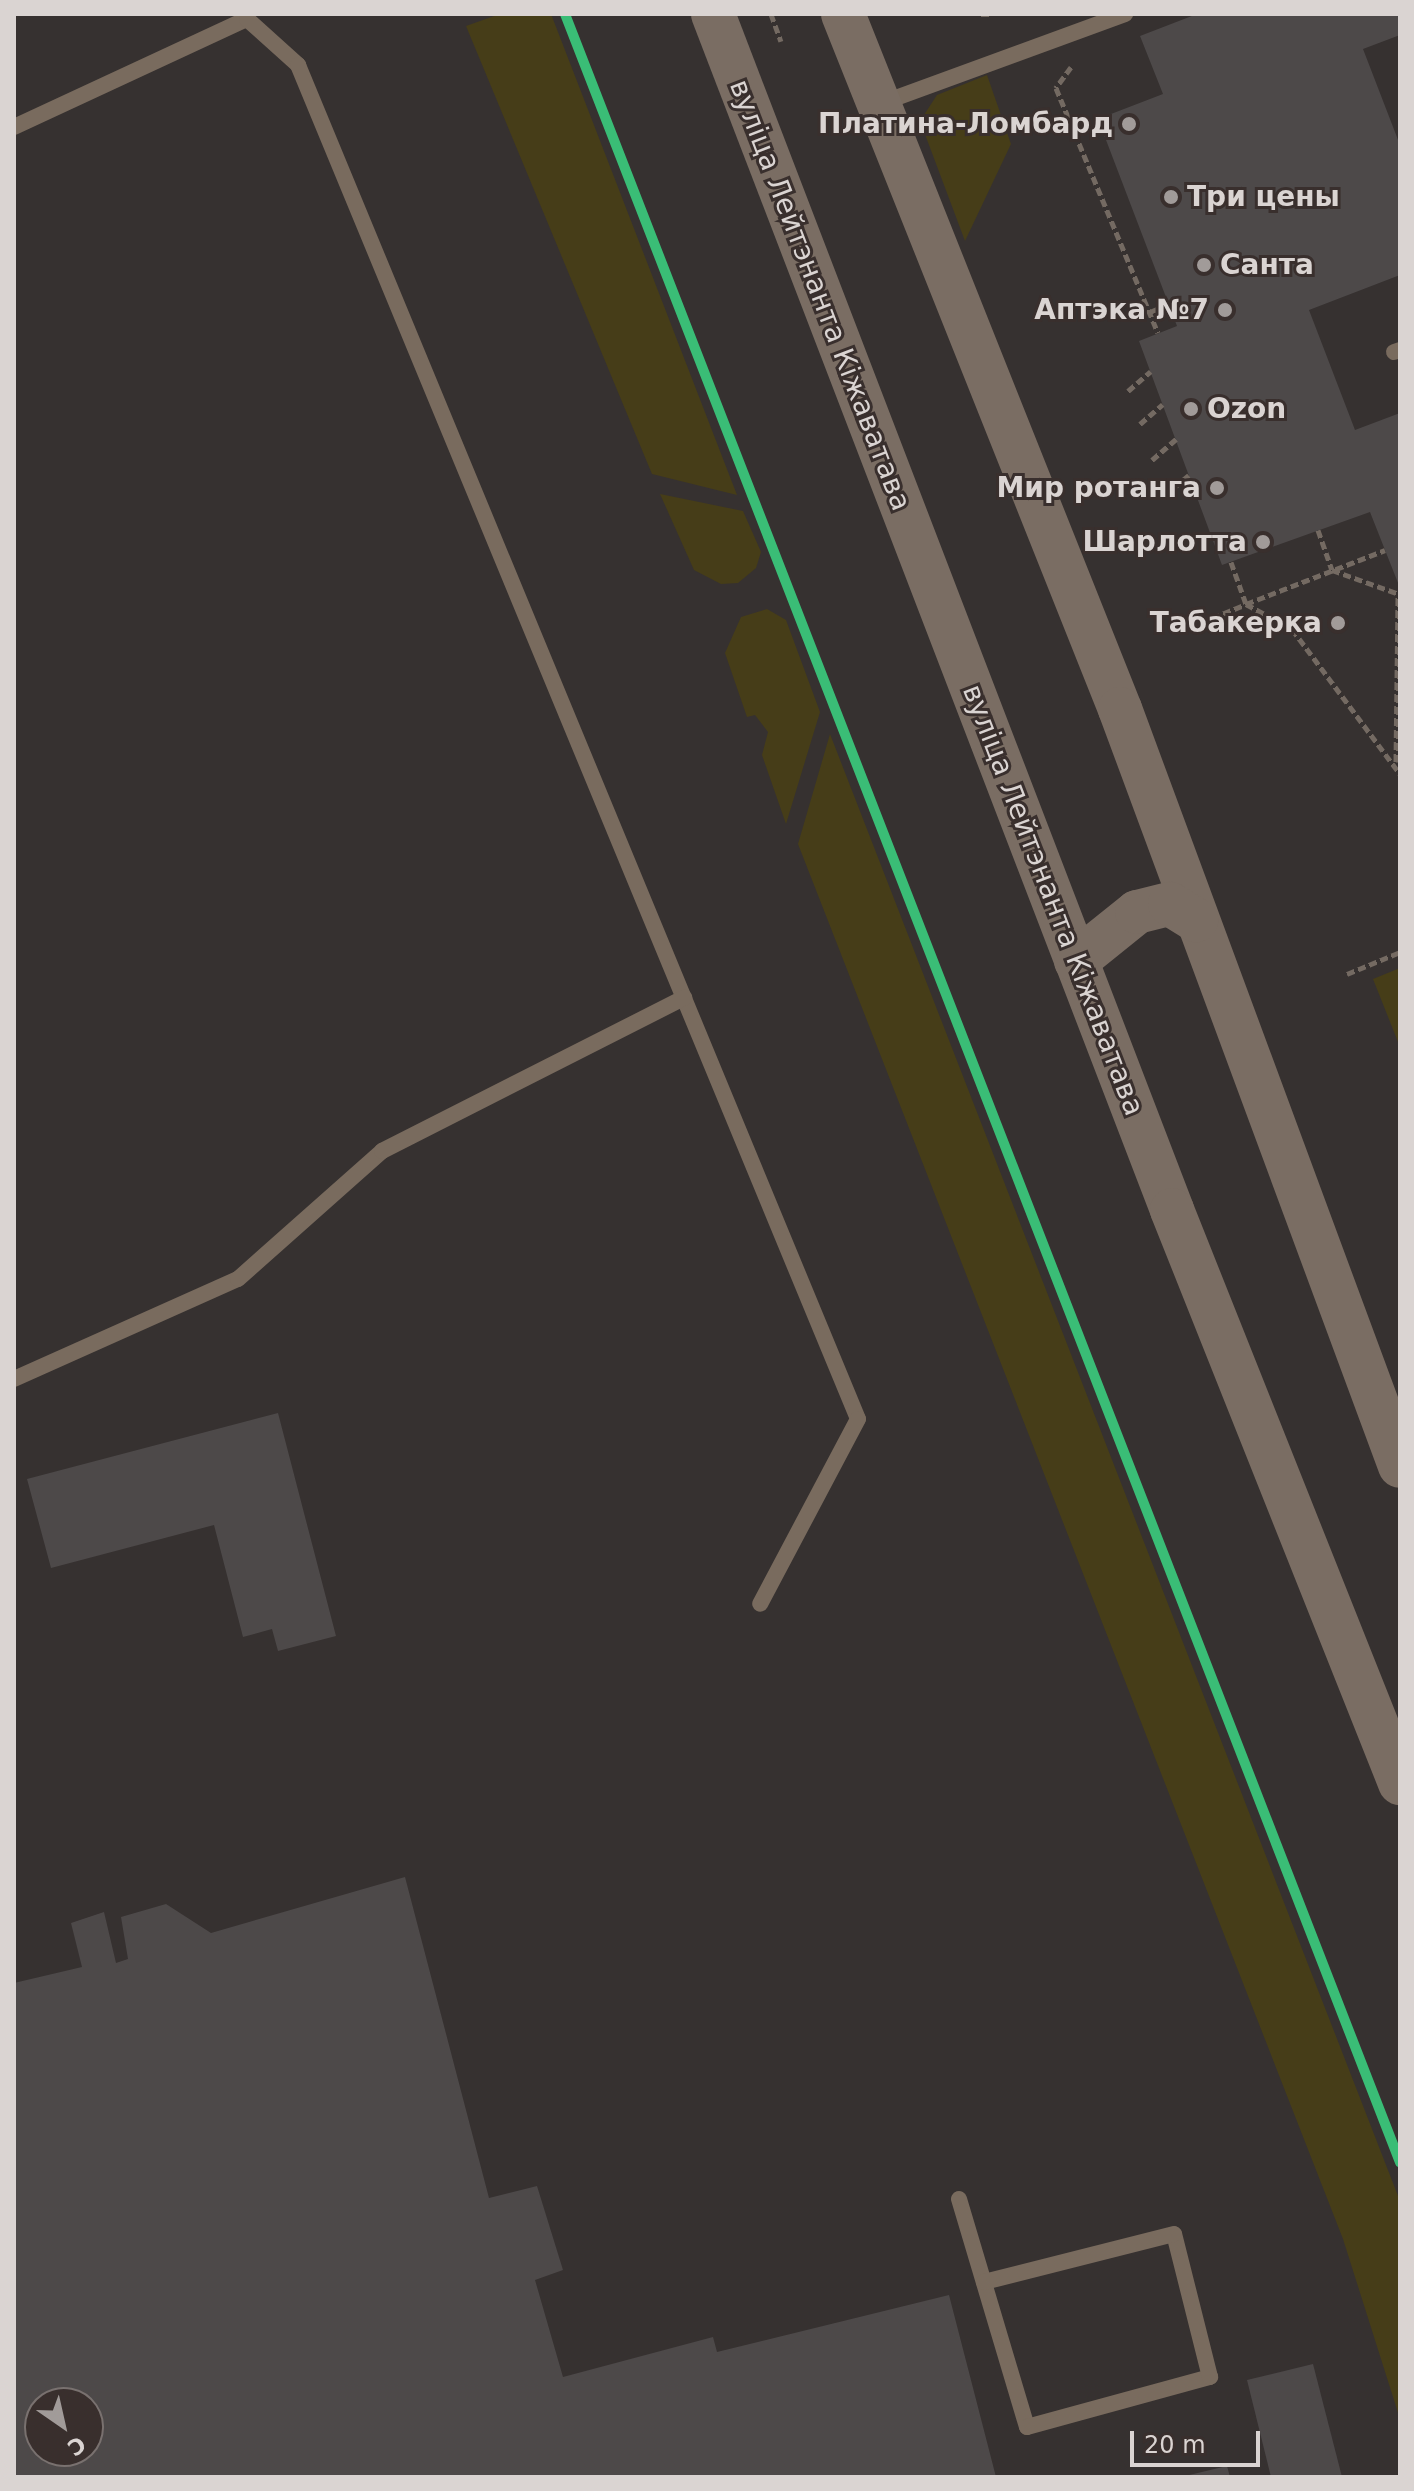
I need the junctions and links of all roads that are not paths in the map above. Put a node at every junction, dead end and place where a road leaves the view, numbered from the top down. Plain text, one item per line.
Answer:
1 (713, 14) edge
2 (843, 14) edge
3 (1125, 14) edge
4 (877, 104) junction
5 (14, 127) edge
6 (1196, 920) junction
7 (1076, 961) junction
8 (684, 998) junction
9 (14, 1379) edge
10 (1400, 1466) edge
11 (760, 1604) dead end
12 (1400, 1783) edge
13 (959, 2199) dead end
14 (984, 2282) junction

1 - 7 main road, вуліца Лейтэнанта Кіжаватава
2 - 4 main road
3 - 4 lane
4 - 6 main road
5 - 8 lane
6 - 7 main road
6 - 10 main road
7 - 12 main road, вуліца Лейтэнанта Кіжаватава
8 - 9 lane
8 - 11 lane
13 - 14 lane
14 - 14 lane

